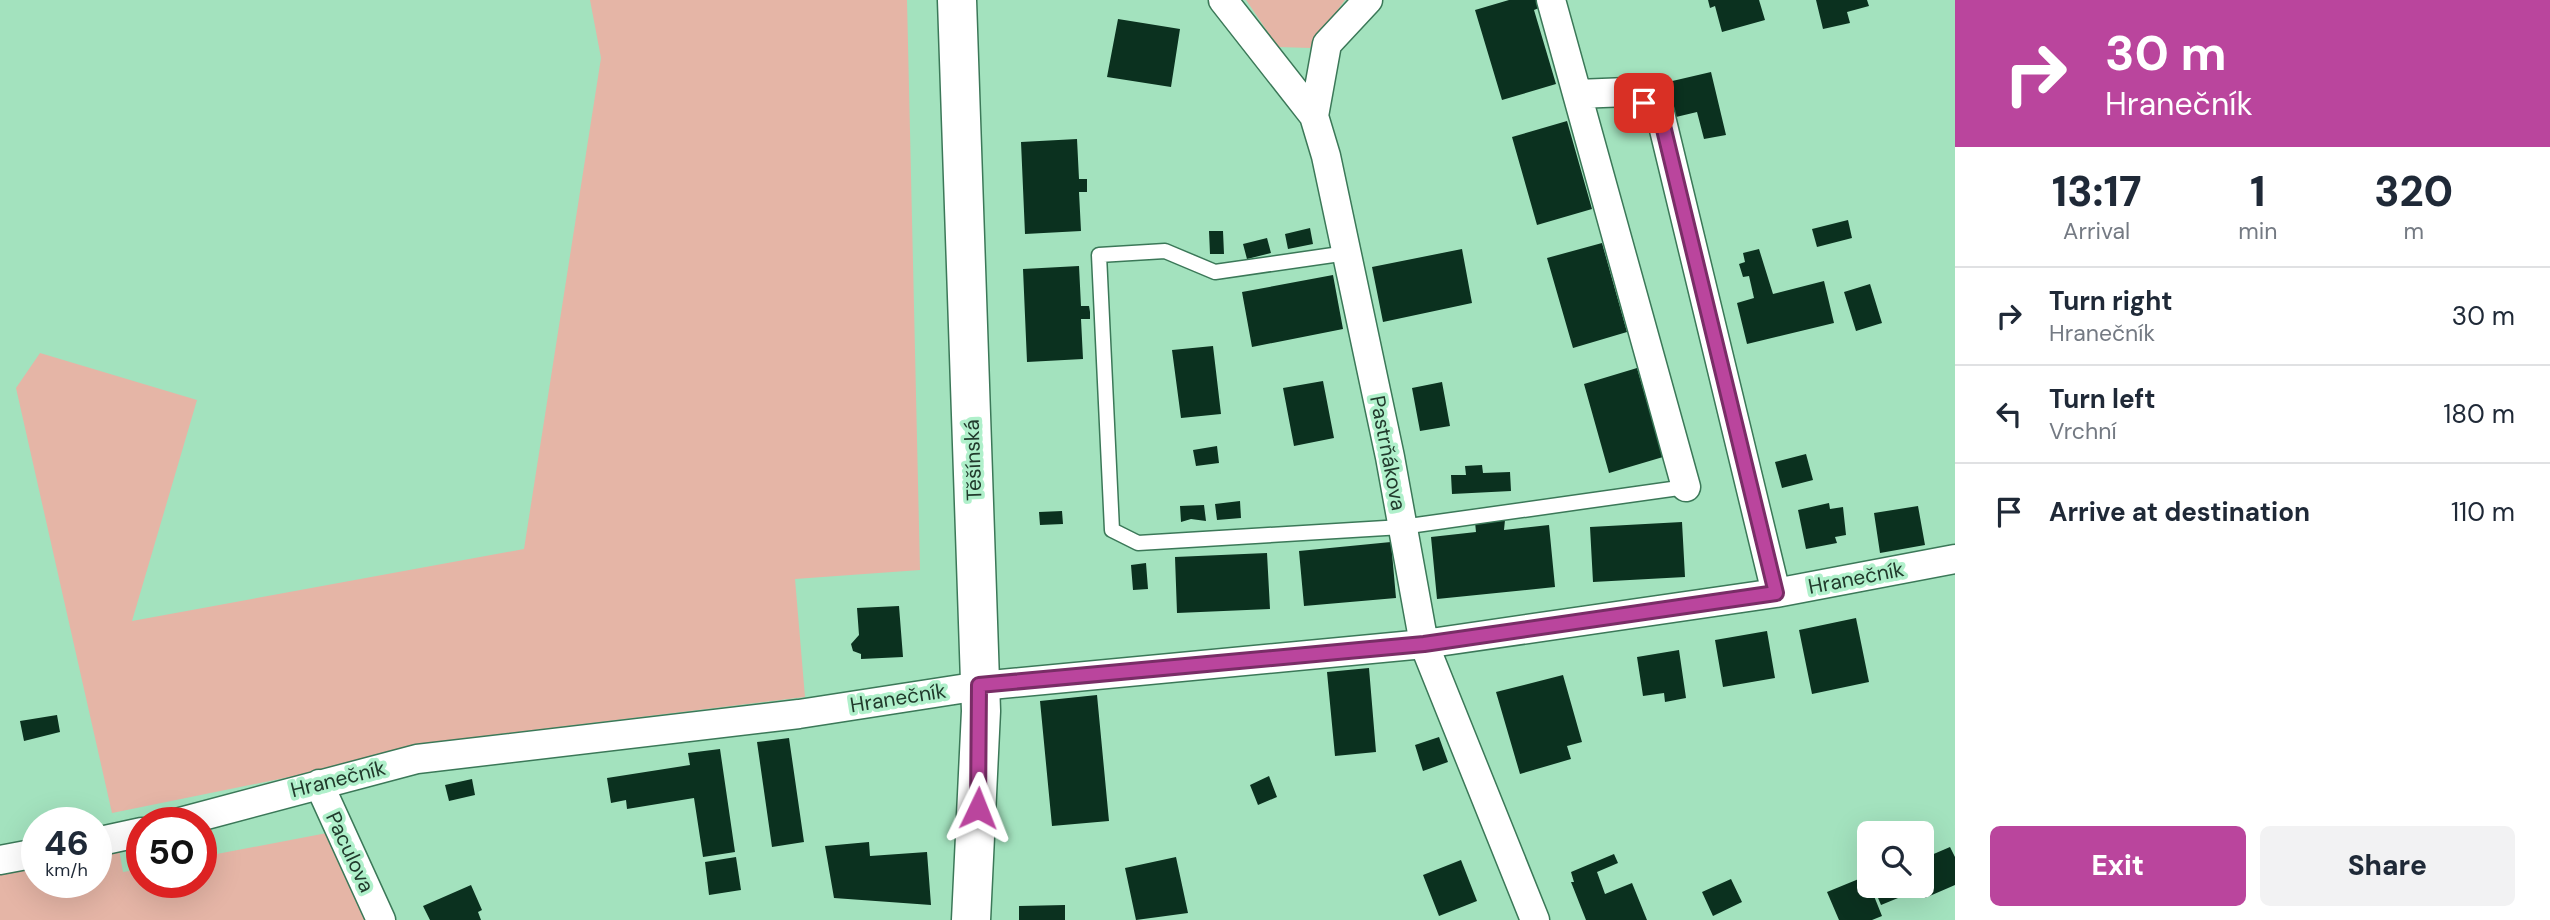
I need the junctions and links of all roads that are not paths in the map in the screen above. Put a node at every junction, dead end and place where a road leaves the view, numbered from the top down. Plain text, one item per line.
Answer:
1 (957, 0) edge
2 (1223, 0) edge
3 (1368, 0) edge
4 (1551, 0) edge
5 (1577, 94) junction
6 (1314, 116) junction
7 (1347, 253) junction
8 (1686, 487) joint
9 (1402, 527) junction
10 (1955, 559) edge
11 (1776, 593) junction
12 (1424, 644) junction
13 (979, 685) junction
14 (319, 784) junction
15 (217, 812) edge
16 (21, 856) edge
17 (0, 860) edge
18 (381, 920) edge
19 (971, 920) edge
20 (1535, 920) edge

1 - 13 main road, Těšínská
2 - 6 street, Pastrňákova
3 - 6 street
4 - 5 street
5 - 8 street
5 - 11 street
6 - 7 street, Pastrňákova
7 - 9 street, Pastrňákova
7 - 9 lane
8 - 9 lane
9 - 12 street, Pastrňákova
10 - 11 street, Hranečník
11 - 12 street, Hranečník
12 - 13 street, Hranečník
12 - 20 street, Pastrňákova
13 - 14 street, Hranečník
13 - 19 main road, Těšínská
14 - 15 street, Hranečník
14 - 18 street, Paculova
16 - 17 street

